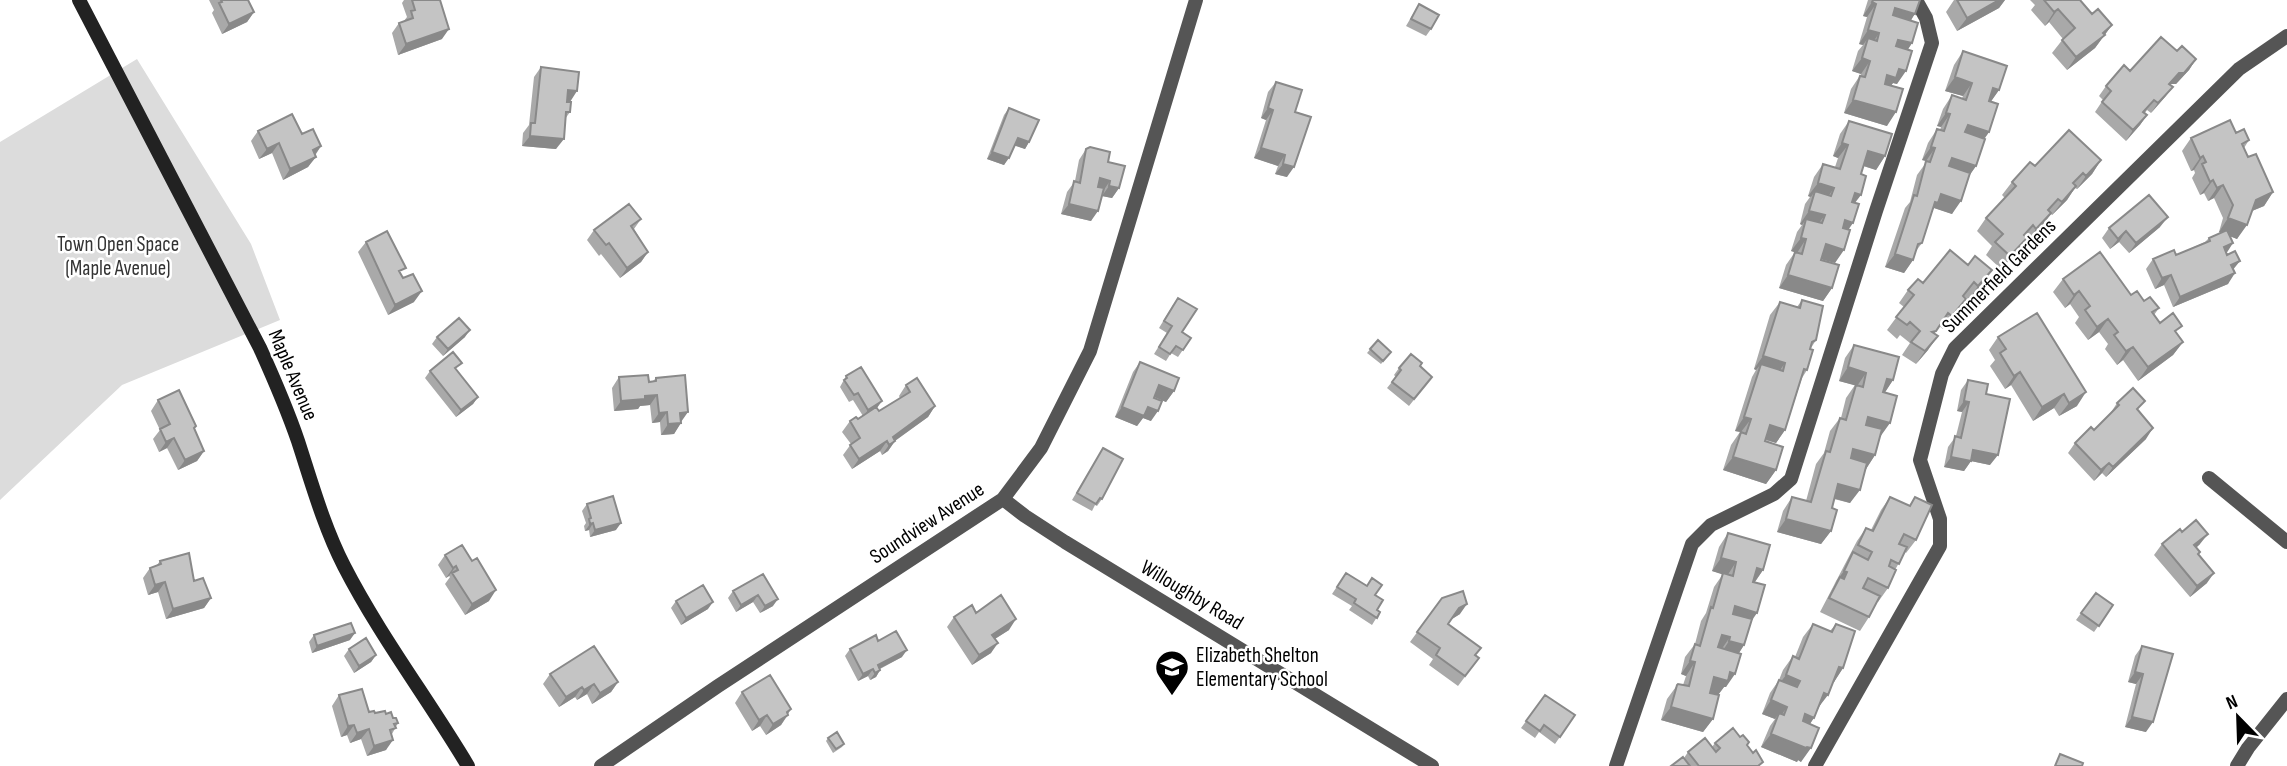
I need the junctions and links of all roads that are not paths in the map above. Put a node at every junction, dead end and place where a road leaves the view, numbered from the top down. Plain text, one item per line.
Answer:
1 (79, 0) edge
2 (1196, 0) edge
3 (1916, 0) edge
4 (2287, 36) edge
5 (2209, 478) dead end
6 (1003, 499) junction
7 (2287, 542) edge
8 (2287, 699) edge
9 (468, 766) edge
10 (601, 766) edge
11 (1432, 766) edge
12 (1616, 766) edge
13 (1815, 766) edge
14 (2237, 766) edge

1 - 9 main road, Maple Avenue
2 - 6 street, Soundview Avenue
3 - 12 street
4 - 13 street, Summerfield Gardens
5 - 7 street
6 - 10 street, Soundview Avenue
6 - 11 street, Willoughby Road
8 - 14 street

